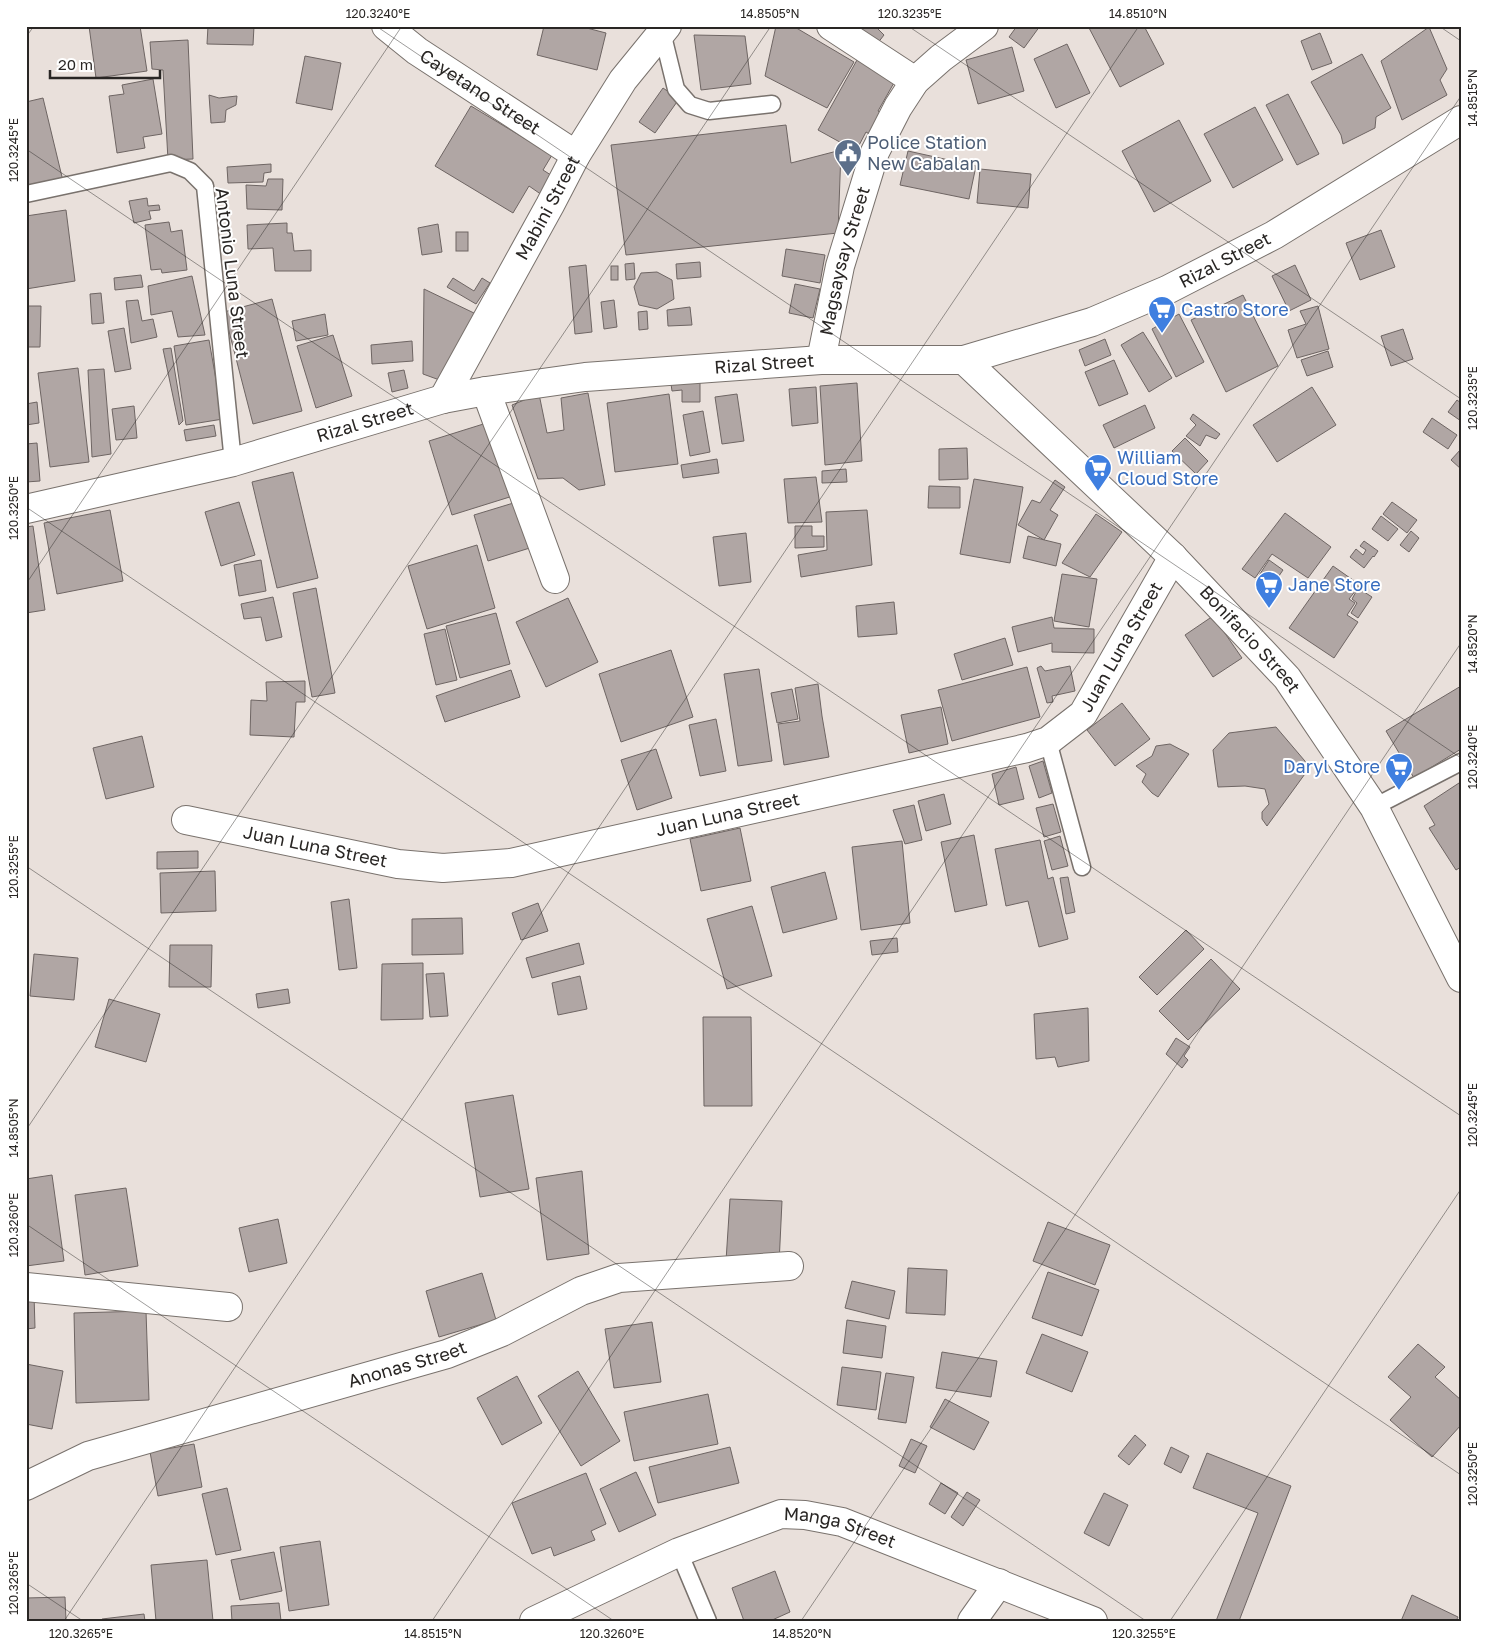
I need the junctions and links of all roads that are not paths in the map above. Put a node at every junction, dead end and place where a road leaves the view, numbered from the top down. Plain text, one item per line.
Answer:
1 (386, 26) edge
2 (831, 26) edge
3 (984, 26) edge
4 (665, 29) edge
5 (915, 81) junction
6 (772, 104) dead end
7 (1461, 120) edge
8 (576, 155) junction
9 (26, 194) edge
10 (821, 360) junction
11 (964, 360) junction
12 (486, 391) junction
13 (443, 399) junction
14 (233, 462) junction
15 (26, 509) edge
16 (1173, 556) junction
17 (555, 579) dead end
18 (1048, 741) junction
19 (1461, 762) edge
20 (1374, 807) junction
21 (186, 820) dead end
22 (1082, 867) dead end
23 (1461, 978) edge
24 (789, 1266) dead end
25 (26, 1287) edge
26 (228, 1307) dead end
27 (26, 1486) edge
28 (679, 1552) junction
29 (999, 1583) junction
30 (534, 1621) edge
31 (708, 1621) edge
32 (972, 1621) edge
33 (1093, 1621) edge

1 - 8 street, Cayetano Street
2 - 5 street
3 - 5 street, Magsaysay Street
4 - 6 lane
4 - 8 street, Mabini Street
5 - 10 street, Magsaysay Street
7 - 11 street, Rizal Street
8 - 13 street, Mabini Street
9 - 14 lane, Antonio Luna Street
10 - 11 street, Rizal Street
10 - 12 street, Rizal Street
11 - 16 street, Bonifacio Street
12 - 13 street, Rizal Street
12 - 17 street
13 - 14 street, Rizal Street
14 - 15 street, Rizal Street
16 - 18 street, Juan Luna Street
16 - 20 street, Bonifacio Street
18 - 21 street, Juan Luna Street
18 - 22 lane
19 - 20 lane
20 - 23 street, Bonifacio Street
24 - 27 street, Anonas Street
25 - 26 street
28 - 29 street, Manga Street
28 - 30 street, Manga Street
28 - 31 lane
29 - 32 street
29 - 33 street, Manga Street

